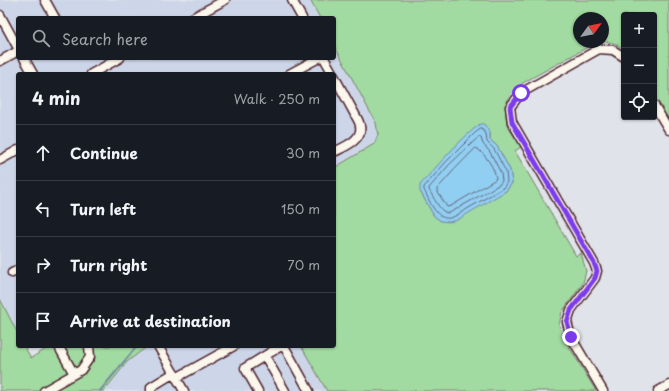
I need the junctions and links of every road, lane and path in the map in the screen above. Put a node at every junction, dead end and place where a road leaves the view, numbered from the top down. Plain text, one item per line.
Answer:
1 (45, 0) edge
2 (225, 0) edge
3 (292, 0) edge
4 (0, 15) edge
5 (54, 16) edge
6 (196, 16) edge
7 (301, 16) edge
8 (16, 44) edge
9 (16, 52) edge
10 (621, 55) edge
11 (25, 60) edge
12 (116, 60) edge
13 (315, 60) edge
14 (325, 60) edge
15 (0, 61) edge
16 (32, 72) edge
17 (95, 72) edge
18 (293, 72) edge
19 (331, 72) edge
20 (336, 80) edge
21 (657, 110) edge
22 (669, 130) edge
23 (16, 151) edge
24 (336, 151) edge
25 (0, 160) edge
26 (90, 348) edge
27 (159, 348) edge
28 (230, 348) edge
29 (278, 348) edge
30 (285, 348) edge
31 (60, 349) dead end
32 (265, 356) junction
33 (74, 374) junction
34 (175, 376) junction
35 (669, 385) edge
36 (44, 391) edge
37 (150, 391) edge
38 (184, 391) edge
39 (258, 391) edge
40 (285, 391) edge
41 (309, 391) edge
42 (603, 391) edge
43 (658, 391) edge

1 - 5 street
2 - 6 street
3 - 7 street
4 - 8 street
9 - 15 street
10 - 42 street
11 - 16 street
12 - 17 street
13 - 18 street
14 - 19 street
20 - 24 street
21 - 22 street
23 - 25 street
26 - 33 street
27 - 34 street
28 - 34 street
29 - 32 street
30 - 41 street
31 - 33 street
32 - 39 street
32 - 40 street
33 - 36 street
34 - 37 street
34 - 38 street
35 - 43 street

